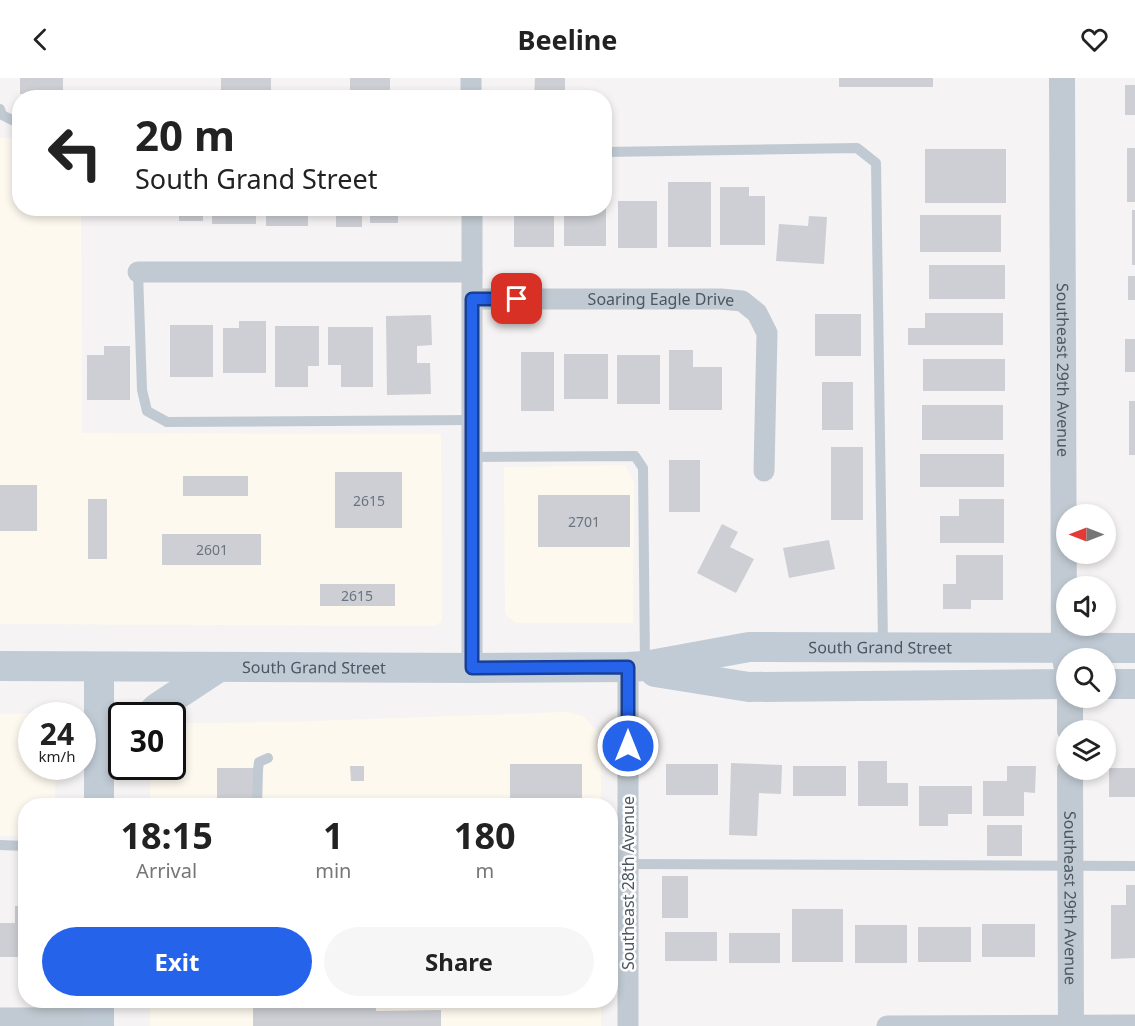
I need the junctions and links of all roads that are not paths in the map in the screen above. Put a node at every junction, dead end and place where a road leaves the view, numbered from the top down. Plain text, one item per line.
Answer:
1 (1062, 78) edge
2 (0, 109) edge
3 (12, 120) edge
4 (612, 152) edge
5 (472, 216) edge
6 (138, 272) joint
7 (472, 272) junction
8 (472, 299) junction
9 (472, 420) junction
10 (472, 457) junction
11 (764, 471) dead end
12 (883, 648) junction
13 (1065, 648) edge
14 (1135, 648) edge
15 (1116, 650) edge
16 (1056, 656) edge
17 (0, 666) edge
18 (99, 667) junction
19 (219, 667) junction
20 (637, 667) junction
21 (472, 668) junction
22 (1056, 684) edge
23 (1116, 684) edge
24 (1135, 684) edge
25 (166, 702) edge
26 (268, 758) dead end
27 (108, 778) edge
28 (1070, 780) edge
29 (99, 797) edge
30 (257, 798) edge
31 (0, 846) edge
32 (18, 846) edge
33 (628, 864) junction
34 (1070, 866) junction
35 (1135, 866) edge
36 (99, 1015) edge
37 (0, 1018) edge
38 (1071, 1025) edge
39 (1135, 1025) edge
40 (628, 1026) edge
41 (887, 1026) edge

1 - 13 street, Southeast 29th Avenue
2 - 3 lane
4 - 12 lane
5 - 7 street
6 - 7 street
6 - 9 lane
7 - 8 street
8 - 9 street
8 - 11 street, Soaring Eagle Drive
9 - 10 street
10 - 20 lane
10 - 21 street
12 - 16 main road, South Grand Street
12 - 20 main road, South Grand Street
14 - 15 main road, South Grand Street
17 - 18 main road, South Grand Street
18 - 19 main road, South Grand Street
18 - 29 main road
19 - 21 main road, South Grand Street
19 - 25 main road
20 - 21 main road, South Grand Street
20 - 22 main road, South Grand Street
20 - 33 street, Southeast 28th Avenue
23 - 24 main road
26 - 30 lane
27 - 29 main road
28 - 34 street, Southeast 29th Avenue
31 - 32 lane
33 - 34 lane
33 - 40 street, Southeast 28th Avenue
34 - 35 lane
34 - 38 street, Southeast 29th Avenue
36 - 37 street
38 - 39 street
38 - 41 street

